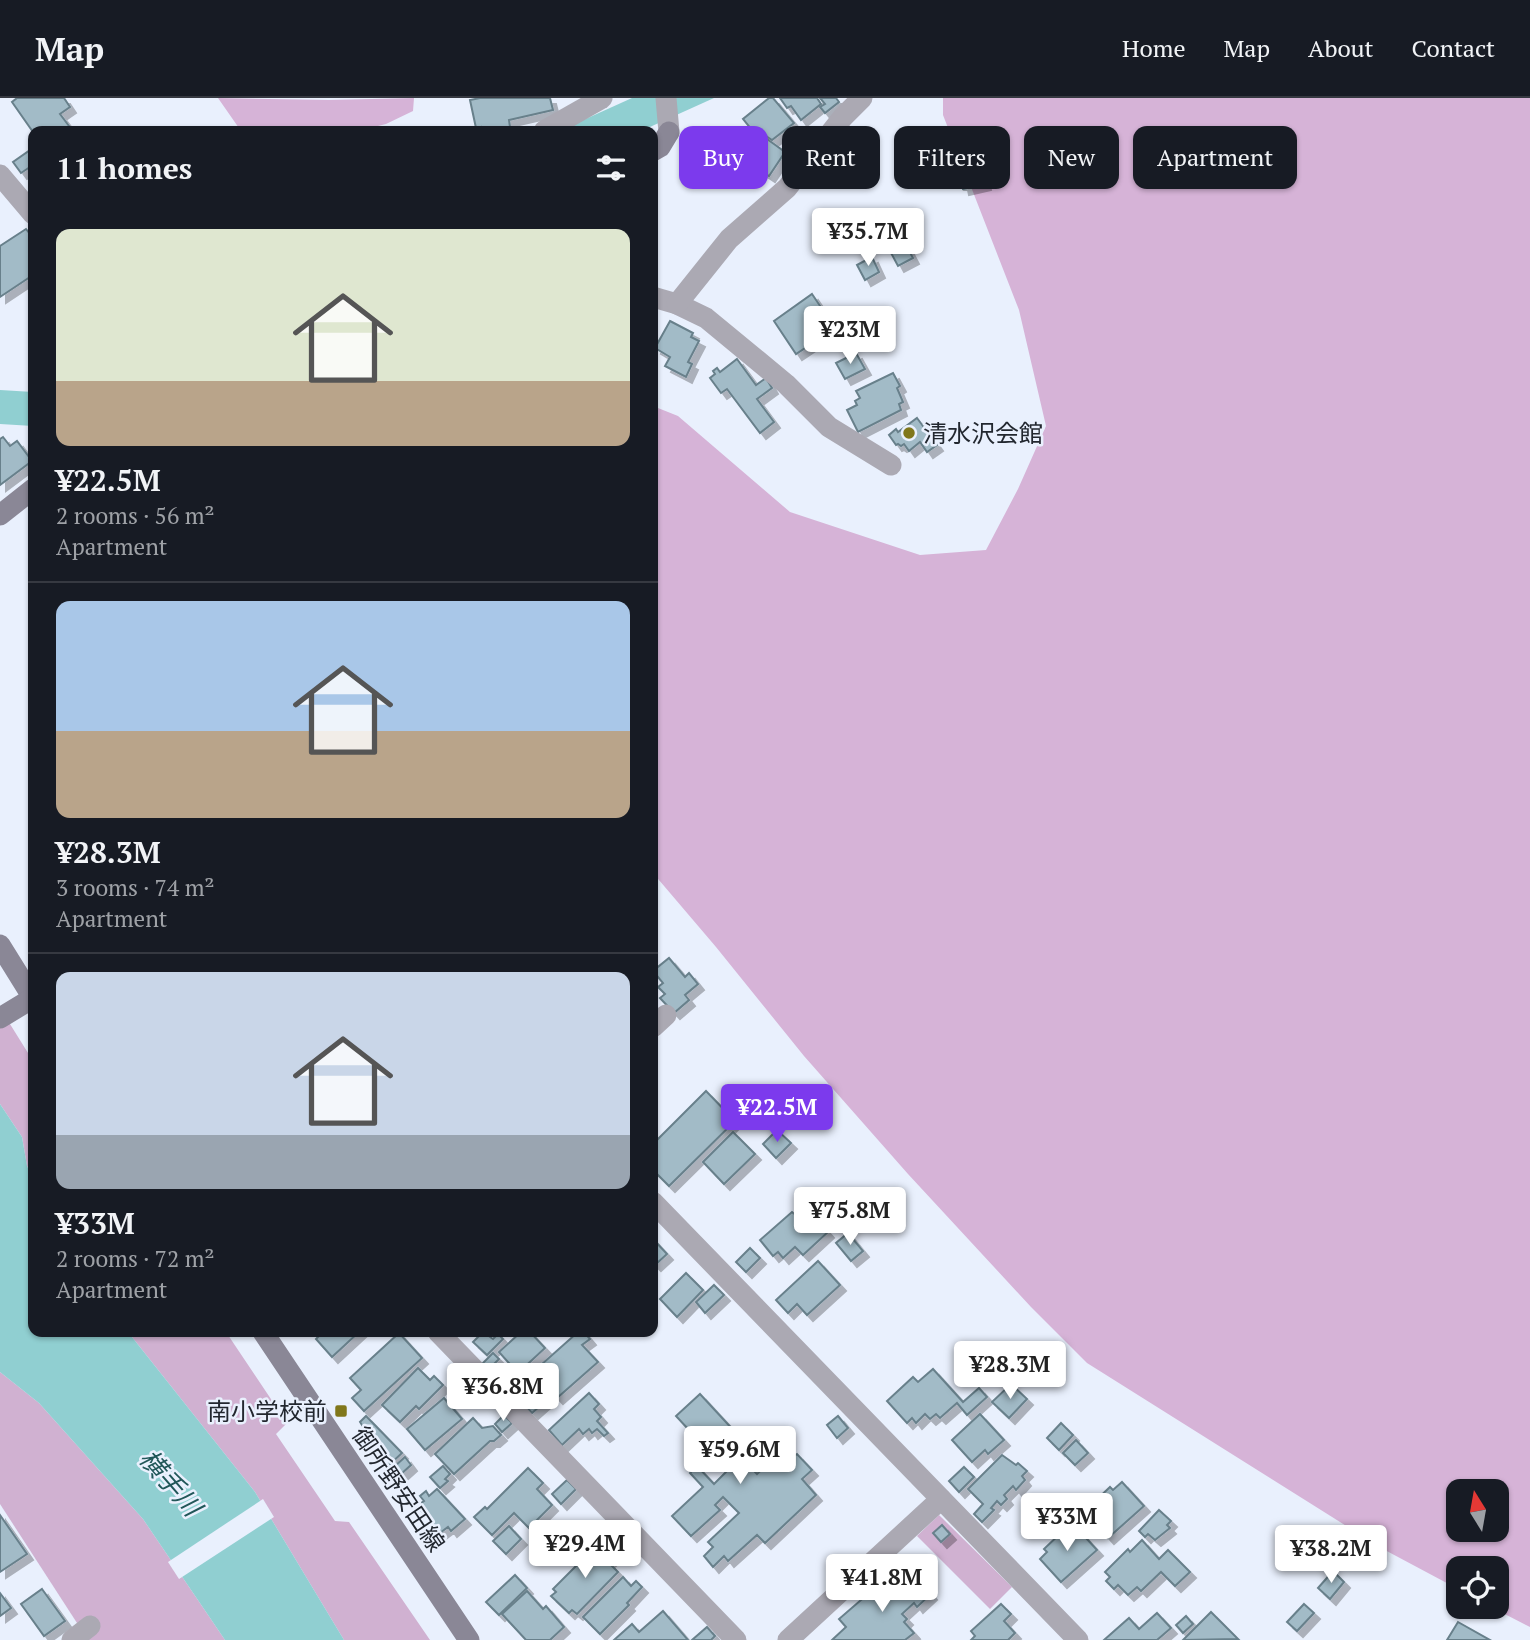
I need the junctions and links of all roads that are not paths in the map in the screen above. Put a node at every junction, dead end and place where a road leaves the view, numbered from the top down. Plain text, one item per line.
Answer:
1 (602, 98) edge
2 (666, 98) edge
3 (862, 98) edge
4 (553, 126) edge
5 (669, 132) joint
6 (658, 147) edge
7 (0, 175) edge
8 (28, 208) edge
9 (658, 298) edge
10 (677, 304) junction
11 (891, 466) dead end
12 (28, 493) edge
13 (0, 514) edge
14 (0, 945) edge
15 (28, 990) edge
16 (28, 1001) edge
17 (0, 1018) edge
18 (658, 1207) edge
19 (266, 1337) edge
20 (444, 1337) edge
21 (941, 1499) junction
22 (90, 1626) dead end
23 (72, 1640) edge
24 (469, 1640) edge
25 (736, 1640) edge
26 (788, 1640) edge
27 (1078, 1640) edge

1 - 4 street
2 - 5 street
3 - 10 street
5 - 6 main road
7 - 8 street
9 - 10 street
10 - 11 street
12 - 13 main road
14 - 15 main road
16 - 17 main road
18 - 21 street
19 - 24 main road, 御所野安田線
20 - 25 street
21 - 26 street
21 - 27 street
22 - 23 street

